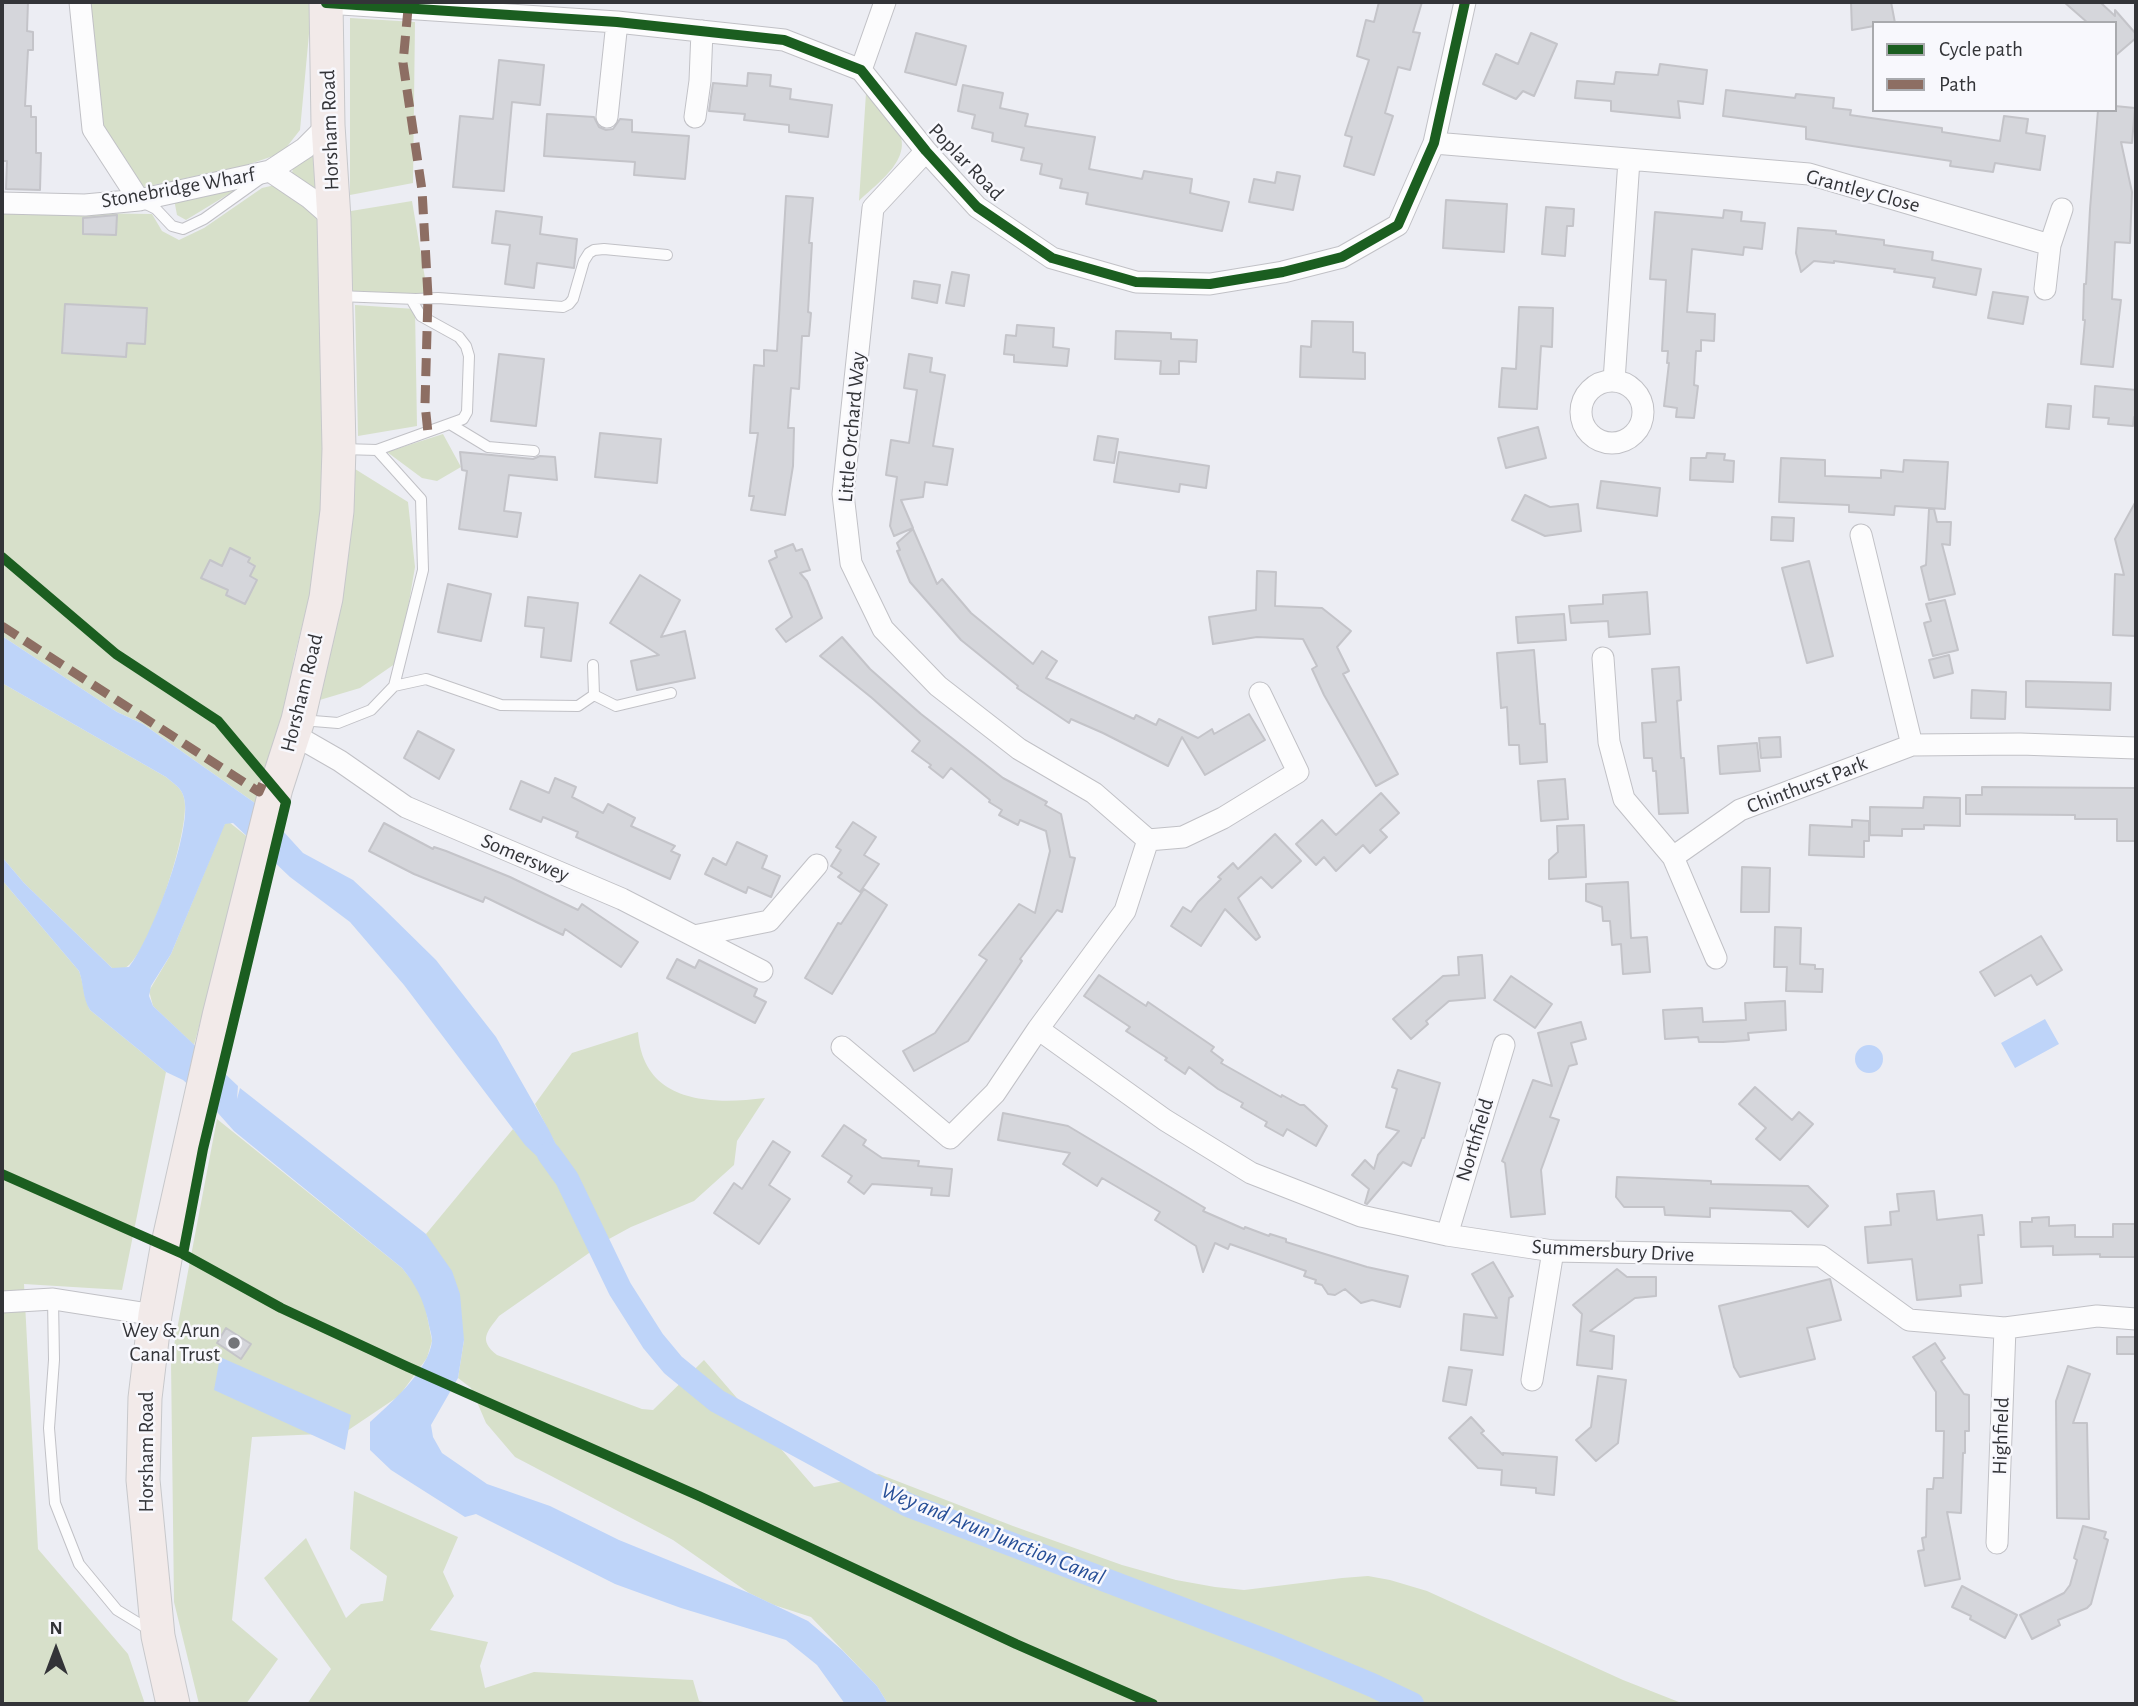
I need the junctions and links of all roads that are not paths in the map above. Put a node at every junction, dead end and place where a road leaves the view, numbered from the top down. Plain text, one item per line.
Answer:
1 (80, 2) edge
2 (885, 2) edge
3 (1465, 2) edge
4 (326, 3) edge
5 (617, 22) junction
6 (702, 31) junction
7 (861, 70) junction
8 (607, 117) dead end
9 (695, 117) dead end
10 (328, 125) junction
11 (1434, 144) junction
12 (926, 151) junction
13 (1629, 160) junction
14 (270, 171) junction
15 (139, 200) junction
16 (2, 203) edge
17 (2062, 209) dead end
18 (334, 219) junction
19 (2050, 245) junction
20 (667, 255) dead end
21 (2045, 289) dead end
22 (335, 296) junction
23 (411, 299) junction
24 (1614, 381) dead end
25 (450, 424) junction
26 (339, 449) junction
27 (377, 450) junction
28 (534, 450) dead end
29 (1861, 535) dead end
30 (1602, 658) dead end
31 (593, 665) dead end
32 (394, 686) junction
33 (1260, 693) dead end
34 (671, 694) dead end
35 (594, 695) junction
36 (296, 727) junction
37 (1912, 745) junction
38 (2136, 748) edge
39 (1147, 840) junction
40 (1673, 857) junction
41 (817, 865) dead end
42 (694, 936) junction
43 (1716, 958) dead end
44 (762, 971) dead end
45 (1038, 1029) junction
46 (1504, 1045) dead end
47 (842, 1047) dead end
48 (1447, 1235) junction
49 (1553, 1251) junction
50 (53, 1299) junction
51 (2, 1302) edge
52 (155, 1315) junction
53 (2136, 1319) edge
54 (2005, 1328) junction
55 (1532, 1380) dead end
56 (1997, 1543) dead end
57 (158, 1636) junction
58 (173, 1704) edge

1 - 15 street
2 - 7 street
3 - 11 street, Poplar Road
4 - 5 street, Poplar Road
4 - 10 main road, Horsham Road
5 - 6 street, Poplar Road
5 - 8 street
6 - 7 street, Poplar Road
6 - 9 street
7 - 12 street, Poplar Road
10 - 14 street, Stonebridge Wharf
10 - 18 main road, Horsham Road
11 - 12 street, Poplar Road
11 - 13 street, Grantley Close
12 - 39 street, Little Orchard Way
13 - 19 street, Grantley Close
13 - 24 street
14 - 15 street, Stonebridge Wharf
14 - 15 lane
14 - 18 street, Stonebridge Wharf
15 - 16 street, Stonebridge Wharf
17 - 19 street
18 - 22 main road, Horsham Road
19 - 21 street
20 - 23 lane
22 - 23 lane
22 - 26 main road, Horsham Road
23 - 25 lane
25 - 27 lane
25 - 28 lane
26 - 27 lane
26 - 36 main road, Horsham Road
27 - 32 lane
29 - 37 street
30 - 40 street
31 - 35 lane
32 - 35 lane
32 - 36 lane
33 - 39 street
34 - 35 lane
36 - 42 street, Somerswey
36 - 52 main road, Horsham Road
37 - 38 street, Chinthurst Park
37 - 40 street, Chinthurst Park
39 - 45 street
40 - 43 street
41 - 42 street
42 - 44 street, Somerswey
45 - 47 street
45 - 48 street, Summersbury Drive
46 - 48 street, Northfield
48 - 49 street, Summersbury Drive
49 - 54 street, Summersbury Drive
49 - 55 street
50 - 51 street
50 - 52 street
50 - 57 lane
52 - 57 main road, Horsham Road
53 - 54 street, Summersbury Drive
54 - 56 street, Highfield
57 - 58 main road, Horsham Road

